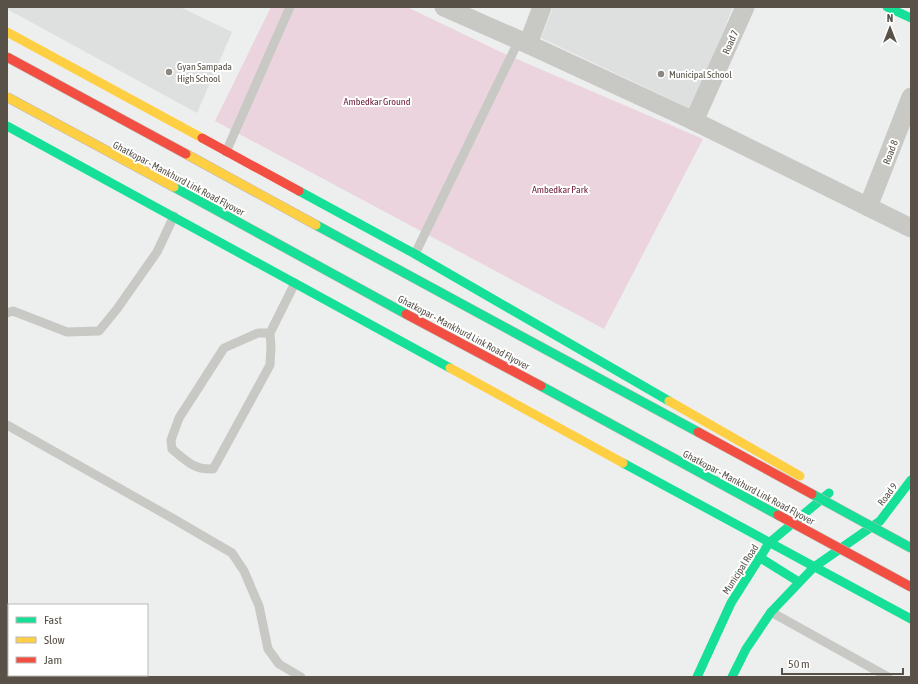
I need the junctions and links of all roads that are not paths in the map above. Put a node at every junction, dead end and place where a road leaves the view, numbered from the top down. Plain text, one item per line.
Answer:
1 (290, 7) edge
2 (444, 7) edge
3 (542, 7) edge
4 (746, 7) edge
5 (887, 7) edge
6 (911, 18) edge
7 (7, 32) edge
8 (524, 42) junction
9 (7, 57) edge
10 (7, 97) edge
11 (911, 97) edge
12 (694, 121) junction
13 (7, 126) edge
14 (226, 152) junction
15 (868, 207) junction
16 (174, 216) junction
17 (911, 228) edge
18 (415, 254) junction
19 (295, 283) junction
20 (7, 312) edge
21 (270, 333) junction
22 (7, 425) edge
23 (911, 480) edge
24 (808, 481) dead end
25 (880, 521) junction
26 (892, 527) dead end
27 (769, 544) junction
28 (911, 548) edge
29 (759, 557) junction
30 (814, 567) junction
31 (799, 582) junction
32 (911, 587) edge
33 (771, 612) junction
34 (911, 619) edge
35 (301, 677) edge
36 (697, 677) edge
37 (732, 677) edge
38 (888, 677) edge

1 - 14 lane
2 - 8 street
3 - 8 street
4 - 12 street, Road 7
5 - 6 main road
7 - 14 main road
8 - 12 street
8 - 18 lane
9 - 28 main road, bridge
10 - 32 main road, Ghatkopar - Mankhurd Link Road Flyover, bridge
11 - 15 street, Road 8
12 - 15 street
13 - 16 main road
14 - 18 main road
15 - 17 street
16 - 19 main road
16 - 20 lane
18 - 24 main road
19 - 21 lane
19 - 27 main road
21 - 21 lane
22 - 35 lane
23 - 25 main road, Road 9
25 - 26 main road
25 - 27 main road, Municipal Road
25 - 30 main road
27 - 29 main road, Municipal Road
27 - 30 main road
29 - 31 main road
29 - 36 main road, Municipal Road
30 - 31 main road
30 - 34 main road
31 - 33 main road
33 - 37 main road
33 - 38 lane

